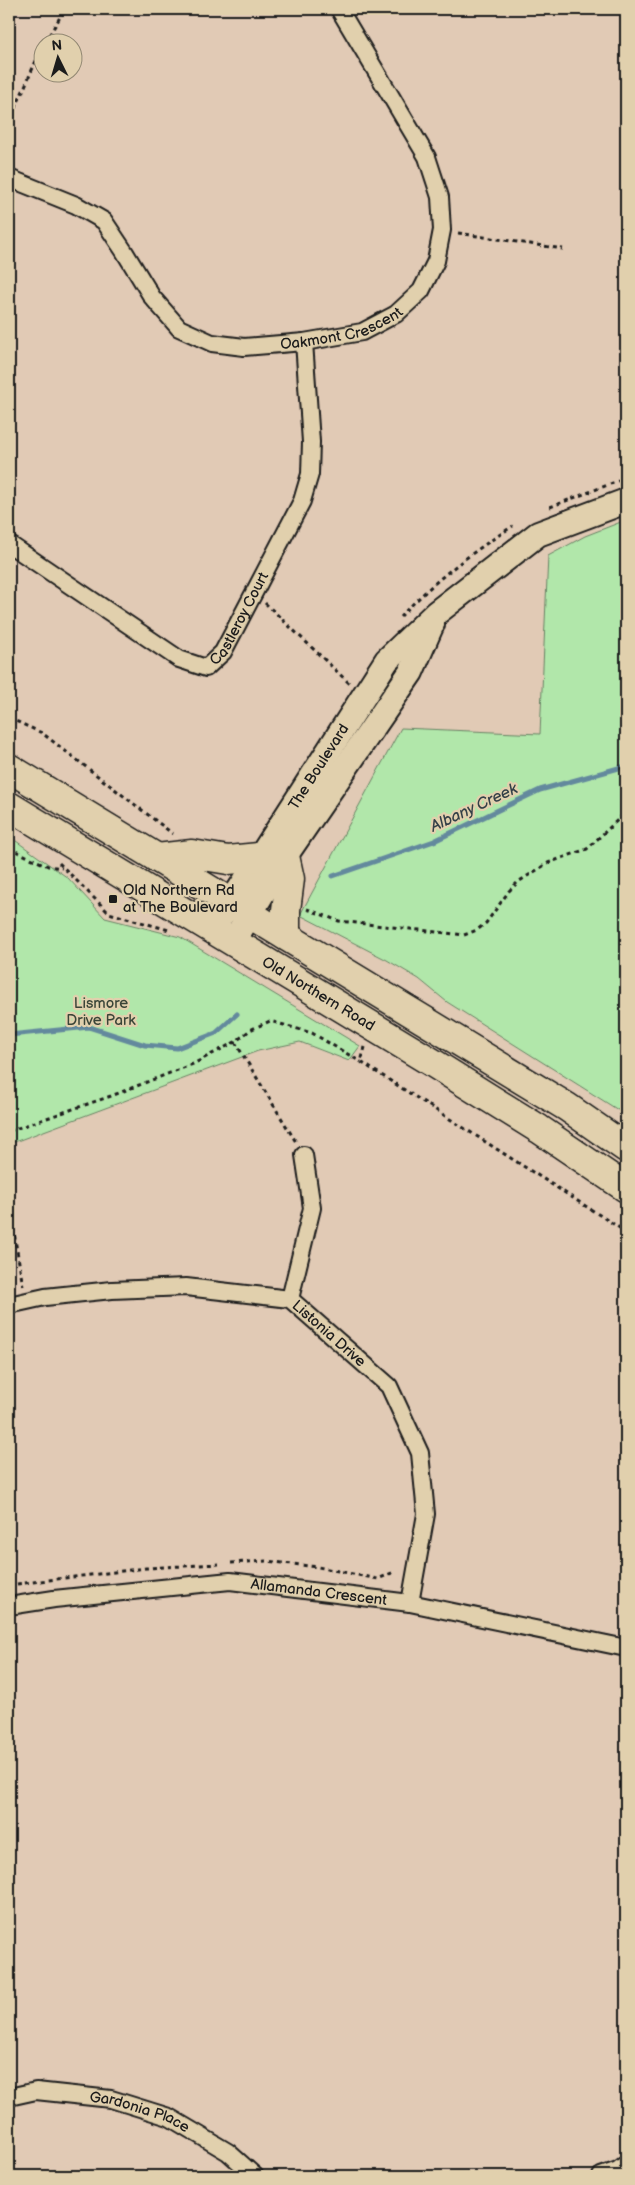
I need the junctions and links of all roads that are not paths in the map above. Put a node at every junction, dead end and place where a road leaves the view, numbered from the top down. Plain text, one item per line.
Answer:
1 (339, 9) edge
2 (9, 178) edge
3 (304, 342) junction
4 (626, 501) edge
5 (9, 544) edge
6 (9, 768) edge
7 (9, 806) edge
8 (272, 856) junction
9 (157, 858) junction
10 (240, 908) junction
11 (222, 935) junction
12 (286, 936) junction
13 (626, 1148) edge
14 (304, 1155) road end
15 (626, 1188) edge
16 (290, 1299) junction
17 (9, 1305) edge
18 (410, 1603) junction
19 (9, 1606) edge
20 (626, 1648) edge
21 (9, 2098) edge
22 (626, 2164) edge
23 (255, 2176) edge
24 (601, 2176) edge

1 - 3 street, Oakmont Crescent
2 - 3 street, Oakmont Crescent
3 - 5 street, Castleroy Court
4 - 8 street, The Boulevard
6 - 9 highway
7 - 11 highway, Old Northern Road
8 - 9 highway
8 - 10 street, The Boulevard
8 - 12 highway
9 - 10 highway
10 - 11 street, The Boulevard
10 - 12 highway
11 - 15 highway, Old Northern Road
12 - 13 highway
14 - 16 street
16 - 17 street, Listonia Drive
16 - 18 street, Listonia Drive
18 - 19 street, Allamanda Crescent
18 - 20 street, Allamanda Crescent
21 - 23 street, Gardonia Place
22 - 24 street

